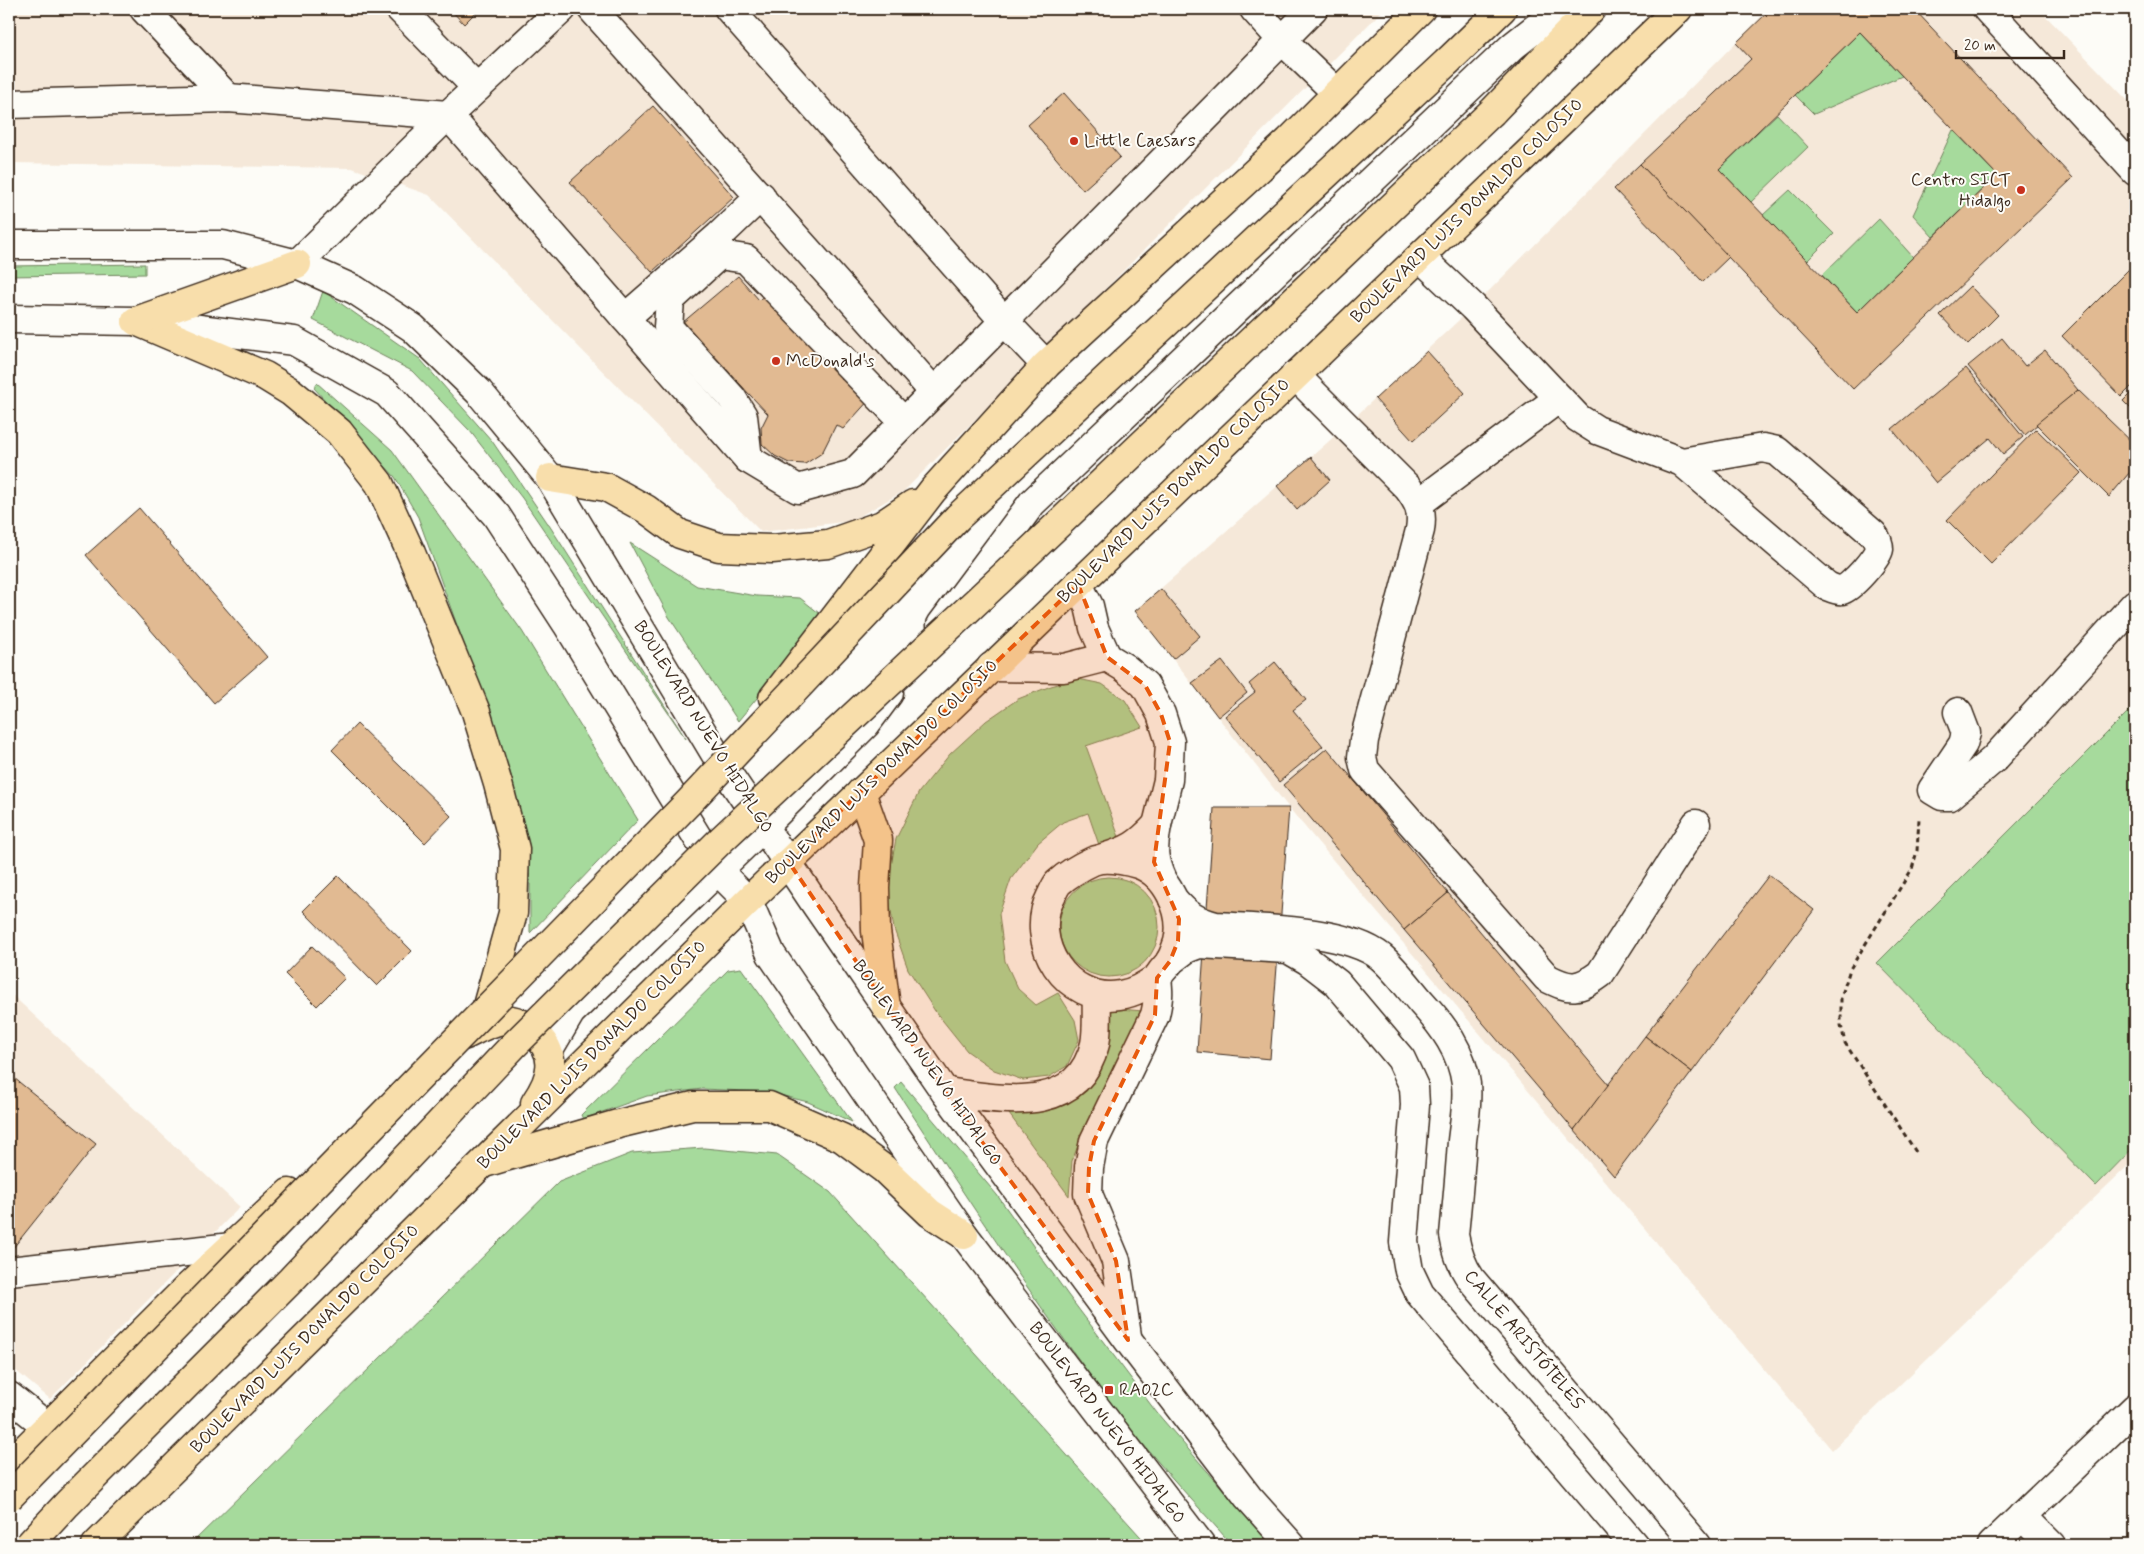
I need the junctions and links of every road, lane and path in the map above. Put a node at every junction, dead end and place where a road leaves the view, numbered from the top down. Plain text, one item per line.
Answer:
1 (144, 9) edge
2 (400, 9) edge
3 (562, 9) edge
4 (592, 9) edge
5 (729, 9) edge
6 (1254, 9) edge
7 (1313, 9) edge
8 (1421, 9) edge
9 (1480, 9) edge
10 (1502, 9) edge
11 (1609, 9) edge
12 (1678, 9) edge
13 (1987, 9) edge
14 (1576, 14) edge
15 (1282, 40) junction
16 (1448, 61) junction
17 (477, 88) junction
18 (1336, 92) junction
19 (228, 98) junction
20 (9, 104) edge
21 (448, 115) junction
22 (2135, 171) edge
23 (760, 196) junction
24 (9, 245) edge
25 (1420, 257) junction
26 (297, 264) junction
27 (626, 318) junction
28 (9, 319) edge
29 (136, 321) junction
30 (1004, 321) junction
31 (1046, 365) junction
32 (1296, 375) junction
33 (934, 392) junction
34 (1559, 398) junction
35 (904, 422) junction
36 (748, 459) junction
37 (1682, 462) junction
38 (550, 478) junction
39 (932, 490) junction
40 (1419, 503) junction
41 (1078, 584) junction
42 (2135, 604) edge
43 (1107, 657) junction
44 (991, 667) junction
45 (1958, 712) dead end
46 (722, 765) junction
47 (1932, 790) junction
48 (861, 792) junction
49 (679, 807) junction
50 (1696, 824) dead end
51 (1157, 825) junction
52 (764, 826) junction
53 (1097, 860) junction
54 (788, 861) junction
55 (718, 871) junction
56 (1167, 889) junction
57 (748, 901) junction
58 (1164, 970) junction
59 (1097, 994) junction
60 (487, 1006) junction
61 (886, 1007) junction
62 (446, 1045) junction
63 (548, 1051) junction
64 (945, 1092) junction
65 (521, 1125) junction
66 (1916, 1152) dead end
67 (483, 1163) junction
68 (964, 1235) junction
69 (232, 1247) junction
70 (9, 1271) edge
71 (1128, 1340) junction
72 (9, 1396) edge
73 (2135, 1408) edge
74 (48, 1427) junction
75 (9, 1465) edge
76 (9, 1497) edge
77 (2022, 1516) junction
78 (29, 1545) edge
79 (96, 1545) edge
80 (1201, 1545) edge
81 (1291, 1545) edge
82 (1634, 1545) edge
83 (1697, 1545) edge
84 (1992, 1545) edge
85 (2051, 1545) edge

1 - 19 street
2 - 17 street
3 - 17 street
4 - 23 street
5 - 30 street
6 - 15 street
7 - 15 street
8 - 18 main road
9 - 16 main road
10 - 16 main road
11 - 14 main road
12 - 25 main road, BOULEVARD LUIS DONALDO COLOSIO
13 - 22 street
14 - 52 street
14 - 78 main road, bridge
15 - 18 street
15 - 30 street
16 - 76 main road, bridge
17 - 21 street
18 - 31 main road
19 - 20 street
19 - 21 street
21 - 26 street
21 - 27 street
23 - 27 street
23 - 33 street
24 - 26 street, BOULEVARD NUEVO HIDALGO
25 - 32 main road, BOULEVARD LUIS DONALDO COLOSIO
25 - 34 street
26 - 29 main road
26 - 38 street, BOULEVARD NUEVO HIDALGO
27 - 36 street
28 - 29 street, BOULEVARD NUEVO HIDALGO
29 - 49 street, BOULEVARD NUEVO HIDALGO
29 - 60 main road
30 - 31 street
30 - 33 street
31 - 39 main road
32 - 40 street
32 - 41 main road, BOULEVARD LUIS DONALDO COLOSIO
33 - 35 street
34 - 37 street
34 - 40 street
35 - 36 street
35 - 36 street
37 - 37 street
38 - 39 main road
38 - 46 street, BOULEVARD NUEVO HIDALGO
39 - 46 main road
40 - 50 street
41 - 43 street
41 - 44 main road, BOULEVARD LUIS DONALDO COLOSIO
42 - 47 street
43 - 44 street
43 - 51 street
44 - 48 main road, BOULEVARD LUIS DONALDO COLOSIO
45 - 47 street
46 - 49 main road
46 - 52 street, BOULEVARD NUEVO HIDALGO
47 - 66 path
48 - 54 main road, BOULEVARD LUIS DONALDO COLOSIO
48 - 61 main road
49 - 55 street, BOULEVARD NUEVO HIDALGO
49 - 60 main road
51 - 53 street
51 - 56 street
52 - 54 street, BOULEVARD NUEVO HIDALGO
52 - 55 street
53 - 56 street
53 - 59 street
54 - 57 main road, BOULEVARD LUIS DONALDO COLOSIO
54 - 61 street, BOULEVARD NUEVO HIDALGO
55 - 57 street, BOULEVARD NUEVO HIDALGO
55 - 63 street
56 - 58 street
56 - 83 street, CALLE ARISTÓTELES
57 - 65 main road, BOULEVARD LUIS DONALDO COLOSIO
57 - 68 street, BOULEVARD NUEVO HIDALGO
58 - 59 street
58 - 71 street
58 - 82 street
59 - 64 street
60 - 62 main road
61 - 64 street, BOULEVARD NUEVO HIDALGO
62 - 63 main road
62 - 69 main road
63 - 65 main road
64 - 71 street, BOULEVARD NUEVO HIDALGO
65 - 67 main road, BOULEVARD LUIS DONALDO COLOSIO
67 - 68 main road
67 - 79 main road, BOULEVARD LUIS DONALDO COLOSIO
68 - 80 street, BOULEVARD NUEVO HIDALGO
69 - 70 street
69 - 74 main road
71 - 81 street, BOULEVARD NUEVO HIDALGO
72 - 74 street
73 - 77 street
74 - 75 main road
77 - 84 street
77 - 85 street

